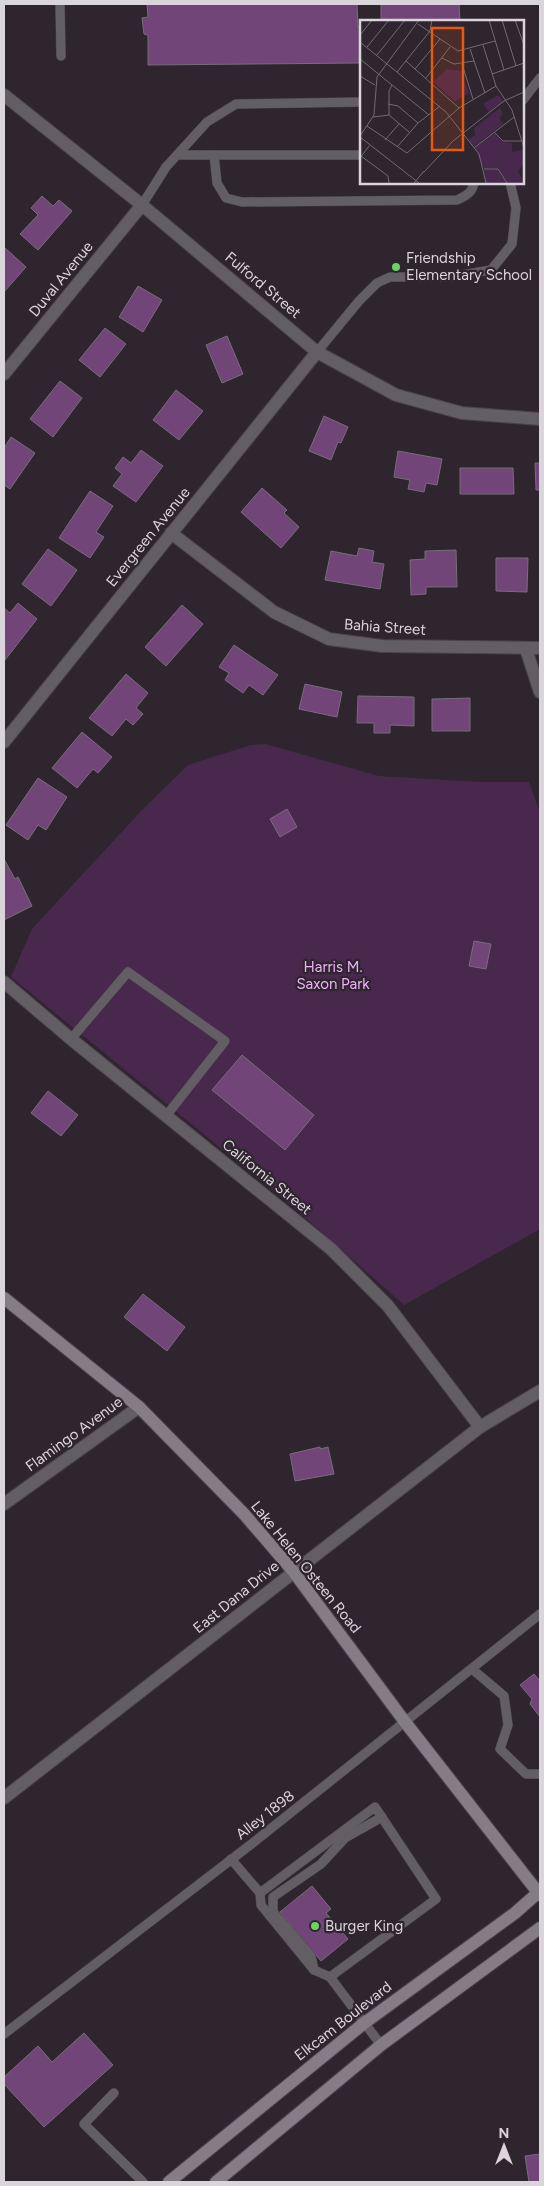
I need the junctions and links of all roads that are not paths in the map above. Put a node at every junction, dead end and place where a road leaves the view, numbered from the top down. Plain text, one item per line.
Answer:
1 (60, 4) edge
2 (61, 56) dead end
3 (540, 78) edge
4 (4, 94) edge
5 (524, 99) edge
6 (360, 102) edge
7 (178, 155) junction
8 (214, 155) junction
9 (360, 155) edge
10 (474, 184) edge
11 (510, 184) edge
12 (142, 205) junction
13 (317, 352) junction
14 (4, 374) edge
15 (540, 419) edge
16 (172, 533) junction
17 (540, 648) edge
18 (526, 649) junction
19 (540, 692) edge
20 (4, 742) edge
21 (4, 982) edge
22 (71, 1039) junction
23 (166, 1116) junction
24 (4, 1298) edge
25 (540, 1391) edge
26 (139, 1406) junction
27 (480, 1427) junction
28 (4, 1504) edge
29 (293, 1571) junction
30 (540, 1614) edge
31 (472, 1669) junction
32 (405, 1722) junction
33 (540, 1774) edge
34 (4, 1798) edge
35 (382, 1817) junction
36 (231, 1859) junction
37 (260, 1892) junction
38 (540, 1893) edge
39 (540, 1928) edge
40 (314, 1970) junction
41 (330, 1977) junction
42 (363, 2024) junction
43 (4, 2034) edge
44 (381, 2045) junction
45 (114, 2093) dead end
46 (143, 2182) edge
47 (169, 2182) edge
48 (216, 2182) edge

1 - 2 lane
3 - 5 lane
4 - 12 street, Fulford Street
6 - 7 lane
7 - 8 lane
7 - 12 lane
8 - 9 lane
8 - 10 lane
11 - 13 lane
12 - 13 street, Fulford Street
12 - 14 street, Duval Avenue
13 - 15 street, Fulford Street
13 - 16 street, Evergreen Avenue
16 - 18 street, Bahia Street
16 - 20 street, Evergreen Avenue
17 - 18 street, Bahia Street
18 - 19 street
21 - 22 street, California Street
22 - 23 street, California Street
22 - 23 lane
23 - 27 street, California Street
24 - 26 street, Lake Helen Osteen Road
25 - 27 street, East Dana Drive
26 - 28 street, Flamingo Avenue
26 - 29 street, Lake Helen Osteen Road
27 - 29 street, East Dana Drive
29 - 32 street, Lake Helen Osteen Road
29 - 34 street, East Dana Drive
30 - 31 lane, Alley 1898
31 - 32 lane, Alley 1898
31 - 33 lane
32 - 36 lane, Alley 1898
32 - 38 street, Lake Helen Osteen Road
35 - 37 lane
35 - 40 lane
35 - 41 lane
36 - 37 lane
36 - 43 lane, Alley 1898
37 - 40 lane
38 - 42 street, Elkcam Boulevard
39 - 44 street
40 - 41 lane
41 - 42 lane
42 - 44 lane
42 - 47 street, Elkcam Boulevard
44 - 48 street
45 - 46 lane

